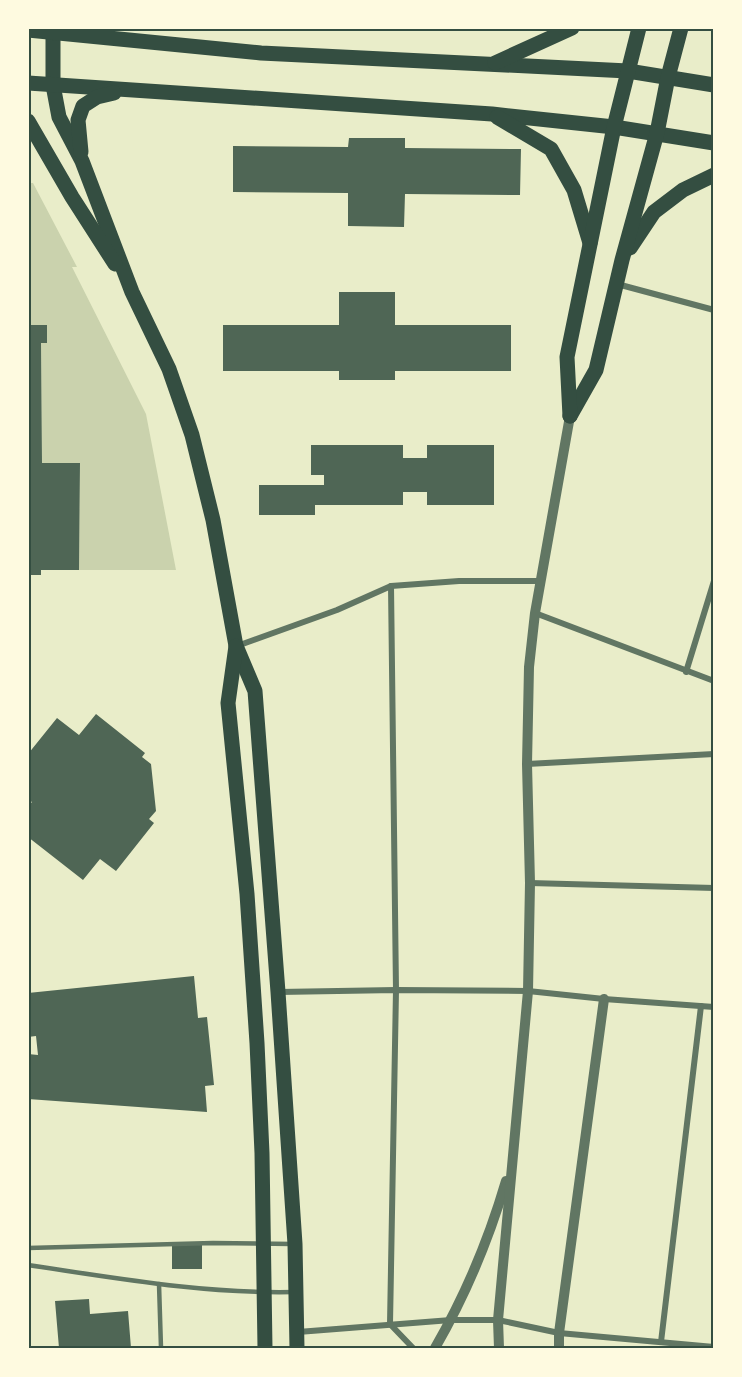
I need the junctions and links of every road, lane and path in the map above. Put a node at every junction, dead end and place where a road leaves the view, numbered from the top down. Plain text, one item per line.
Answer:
1 (572, 28) edge
2 (639, 28) edge
3 (681, 28) edge
4 (28, 30) edge
5 (53, 31) edge
6 (493, 63) junction
7 (628, 70) junction
8 (668, 77) junction
9 (28, 83) edge
10 (714, 85) edge
11 (53, 86) junction
12 (124, 90) junction
13 (492, 114) junction
14 (28, 120) edge
15 (615, 127) junction
16 (657, 133) junction
17 (714, 143) edge
18 (82, 161) junction
19 (714, 175) edge
20 (591, 244) junction
21 (622, 260) junction
22 (617, 284) junction
23 (132, 292) junction
24 (714, 310) edge
25 (570, 416) junction
26 (540, 581) junction
27 (714, 581) edge
28 (391, 586) junction
29 (535, 613) junction
30 (236, 646) junction
31 (686, 672) junction
32 (714, 681) edge
33 (714, 754) edge
34 (527, 764) junction
35 (530, 883) junction
36 (714, 888) edge
37 (396, 990) junction
38 (528, 991) junction
39 (278, 992) junction
40 (604, 999) junction
41 (701, 1006) junction
42 (714, 1007) edge
43 (513, 1155) junction
44 (263, 1243) junction
45 (295, 1244) junction
46 (28, 1248) edge
47 (28, 1265) edge
48 (159, 1284) junction
49 (297, 1292) junction
50 (264, 1293) junction
51 (451, 1320) junction
52 (498, 1320) junction
53 (390, 1324) junction
54 (298, 1332) junction
55 (559, 1333) junction
56 (662, 1342) junction
57 (714, 1347) edge
58 (161, 1348) edge
59 (265, 1348) edge
60 (297, 1348) edge
61 (413, 1348) edge
62 (435, 1348) edge
63 (499, 1348) edge
64 (559, 1348) edge

1 - 6 main road
2 - 7 main road
3 - 8 main road
4 - 5 main road
5 - 6 main road
5 - 11 main road
6 - 7 main road
7 - 8 main road
7 - 15 main road
8 - 10 main road
8 - 16 main road
9 - 11 main road
11 - 12 main road
11 - 18 main road
12 - 13 main road
12 - 18 main road
13 - 15 main road
13 - 20 main road
14 - 23 main road
15 - 16 main road
15 - 20 main road
16 - 17 main road
16 - 21 main road
18 - 23 main road
19 - 21 main road
20 - 25 main road
21 - 22 main road
22 - 24 street
22 - 25 main road
23 - 30 main road
25 - 26 street
26 - 28 street
26 - 29 street
27 - 31 street
28 - 30 street
28 - 37 street
29 - 31 street
29 - 34 street
30 - 39 main road
30 - 44 main road
31 - 32 street
33 - 34 street
34 - 35 street
35 - 36 street
35 - 38 street
37 - 38 street
37 - 39 street
37 - 53 street
38 - 40 street
38 - 43 street
39 - 45 main road
40 - 41 street
40 - 55 street
41 - 42 street
41 - 56 street
43 - 51 street
43 - 52 street
44 - 45 lane
44 - 46 lane
44 - 50 main road
45 - 49 main road
47 - 48 lane
48 - 50 lane
48 - 58 lane
49 - 50 lane
49 - 54 main road
50 - 59 main road
51 - 52 street
51 - 53 street
51 - 62 street
52 - 55 street
52 - 63 street
53 - 54 street
53 - 61 street
54 - 60 main road
55 - 56 street
55 - 64 street
56 - 57 street

